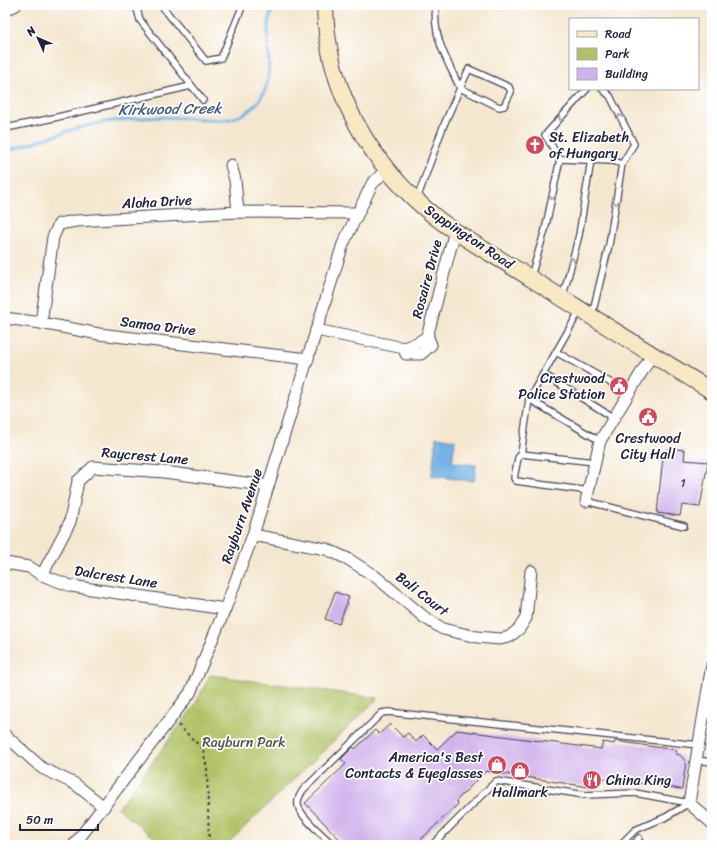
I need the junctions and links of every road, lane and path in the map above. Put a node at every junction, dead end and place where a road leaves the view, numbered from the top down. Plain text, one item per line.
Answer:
1 (16, 5) edge
2 (136, 5) edge
3 (161, 5) edge
4 (243, 5) edge
5 (325, 5) edge
6 (436, 5) edge
7 (5, 10) edge
8 (191, 86) junction
9 (460, 88) junction
10 (586, 90) edge
11 (603, 90) edge
12 (202, 100) dead end
13 (5, 124) edge
14 (560, 159) junction
15 (591, 160) junction
16 (622, 164) junction
17 (231, 165) dead end
18 (386, 170) junction
19 (416, 201) junction
20 (238, 212) junction
21 (357, 213) junction
22 (455, 231) junction
23 (531, 278) junction
24 (562, 298) junction
25 (586, 313) junction
26 (5, 318) edge
27 (40, 323) junction
28 (316, 330) junction
29 (556, 352) junction
30 (652, 355) junction
31 (308, 359) junction
32 (544, 374) junction
33 (712, 391) edge
34 (629, 393) junction
35 (529, 399) junction
36 (614, 418) junction
37 (600, 441) junction
38 (521, 454) junction
39 (595, 462) junction
40 (268, 486) junction
41 (587, 496) junction
42 (684, 526) dead end
43 (253, 535) junction
44 (5, 563) edge
45 (531, 571) dead end
46 (42, 575) junction
47 (225, 609) junction
48 (711, 672) edge
49 (170, 720) junction
50 (5, 735) edge
51 (699, 746) junction
52 (696, 760) junction
53 (712, 762) edge
54 (689, 803) junction
55 (104, 807) junction
56 (712, 823) edge
57 (640, 838) dead end
58 (74, 845) edge
59 (210, 845) edge
60 (333, 845) edge
61 (432, 845) edge
62 (620, 845) edge
63 (633, 845) edge

1 - 7 street
2 - 8 lane
3 - 4 lane
5 - 18 main road, Sappington Road
6 - 9 lane
8 - 12 lane
8 - 13 lane
9 - 9 lane
9 - 19 lane
10 -> 14 lane
16 -> 11 lane
14 - 15 lane
14 -> 23 lane
15 - 16 lane
24 -> 15 lane
16 -> 25 lane
17 - 20 street
18 - 19 main road, Sappington Road
18 - 21 street, Rayburn Avenue
19 - 22 main road, Sappington Road
20 - 21 street, Aloha Drive
20 - 27 street, Aloha Drive
21 - 28 street, Rayburn Avenue
22 - 23 main road, Sappington Road
22 - 28 street, Rosaire Drive
23 - 24 main road, Sappington Road
24 - 25 main road, Sappington Road
25 - 29 lane
25 - 30 main road, Sappington Road
26 - 27 street, Samoa Drive
27 - 31 street, Samoa Drive
28 - 31 street, Rayburn Avenue
29 - 32 lane
29 - 34 lane
30 - 33 main road, Sappington Road
30 - 34 street
31 - 40 street, Rayburn Avenue
32 - 35 lane
32 - 36 lane
34 - 36 street
35 - 37 lane
35 - 38 lane
36 - 37 street
37 - 39 street
38 - 39 lane
38 - 41 lane
39 - 41 street
40 - 43 street, Rayburn Avenue
40 - 46 street, Raycrest Lane
41 - 42 lane
43 - 45 street, Bali Court
43 - 47 street, Rayburn Avenue
44 - 46 street, Dalcrest Lane
46 - 47 street, Dalcrest Lane
47 - 49 street, Rayburn Avenue
48 - 51 street
49 - 55 street, Rayburn Avenue
49 - 59 path
50 - 55 street
51 - 52 street
51 - 60 lane
52 - 53 lane
52 - 54 street
54 - 56 street
54 - 61 lane
54 - 62 lane
55 - 58 street, Rayburn Avenue
57 - 63 lane

